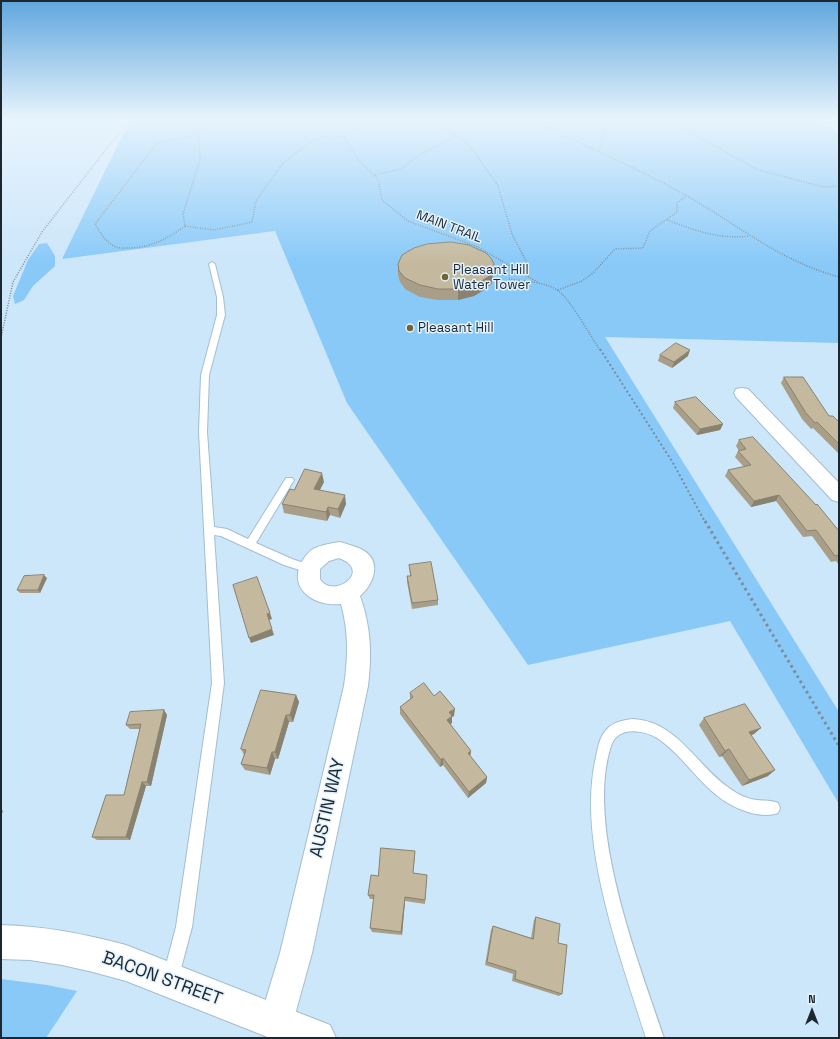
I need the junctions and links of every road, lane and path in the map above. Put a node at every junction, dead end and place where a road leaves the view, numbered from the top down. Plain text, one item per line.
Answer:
1 (93, 166) edge
2 (139, 166) edge
3 (198, 166) edge
4 (281, 166) edge
5 (364, 166) edge
6 (404, 166) edge
7 (484, 166) edge
8 (628, 166) edge
9 (752, 166) edge
10 (374, 176) junction
11 (839, 186) edge
12 (686, 196) junction
13 (667, 220) junction
14 (185, 226) junction
15 (749, 236) junction
16 (212, 264) dead end
17 (525, 275) junction
18 (839, 276) edge
19 (509, 279) dead end
20 (539, 283) junction
21 (558, 290) junction
22 (1, 338) edge
23 (742, 392) dead end
24 (289, 480) dead end
25 (839, 495) edge
26 (209, 530) junction
27 (250, 544) junction
28 (309, 569) junction
29 (348, 593) junction
30 (839, 746) edge
31 (773, 808) dead end
32 (1, 942) edge
33 (170, 980) junction
34 (276, 1022) junction
35 (317, 1038) edge
36 (655, 1038) edge

1 - 22 path
2 - 14 path
3 - 14 path
4 - 14 path
5 - 10 path, MAIN TRAIL
6 - 10 path
7 - 17 path
8 - 12 path
9 - 11 path
10 - 17 path, MAIN TRAIL
12 - 13 path
12 - 15 path
13 - 15 path
13 - 21 path
15 - 18 path
16 - 26 lane
17 - 20 path, MAIN TRAIL
19 - 20 path
20 - 21 path
21 - 30 path
23 - 25 street
24 - 27 lane
26 - 27 lane
26 - 33 lane
27 - 28 lane
28 - 29 street
28 - 29 street
29 - 34 street, AUSTIN WAY
31 - 36 lane
32 - 33 street, BACON STREET
33 - 34 street, BACON STREET
34 - 35 street, BACON STREET

